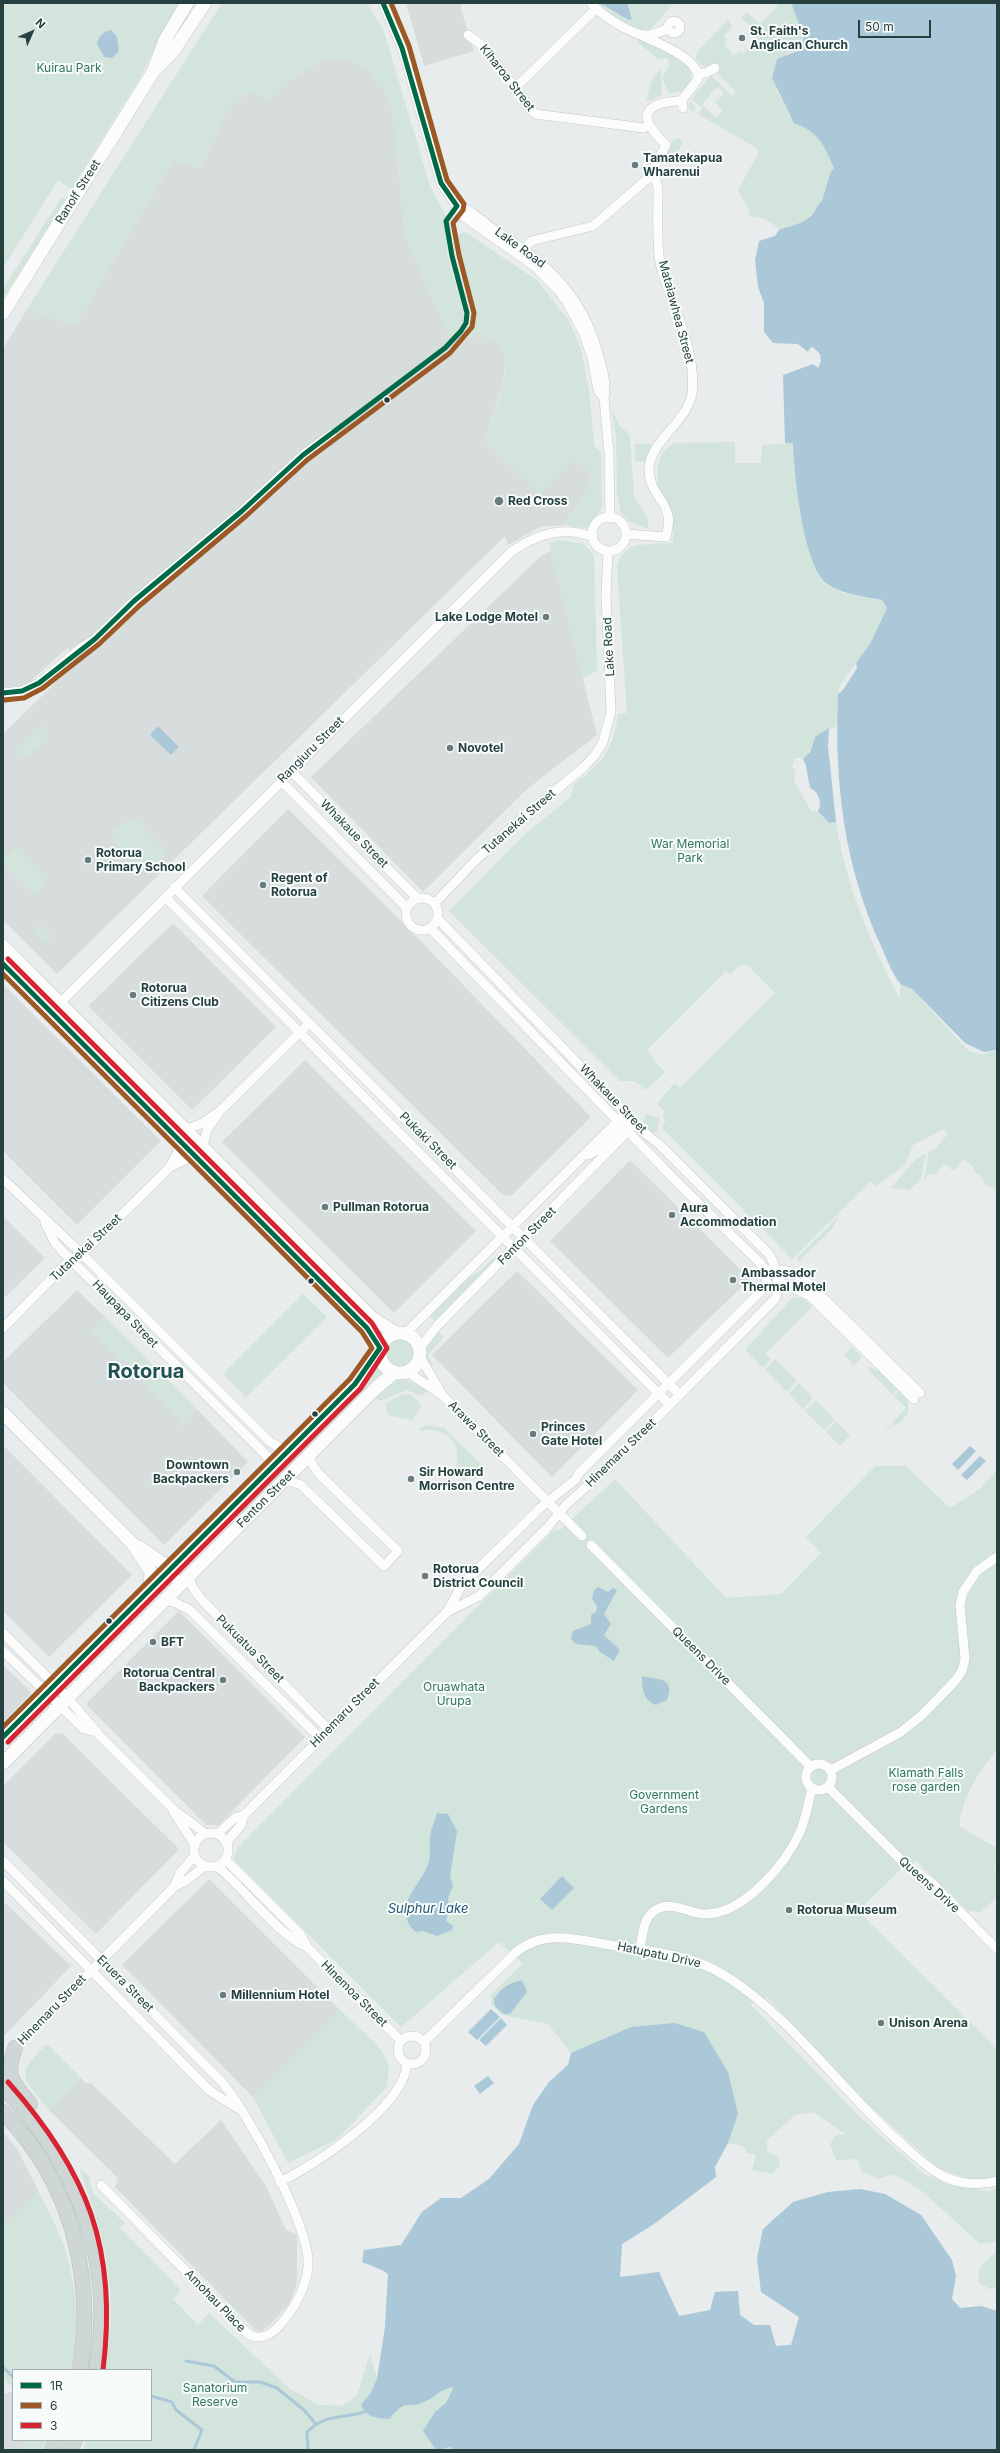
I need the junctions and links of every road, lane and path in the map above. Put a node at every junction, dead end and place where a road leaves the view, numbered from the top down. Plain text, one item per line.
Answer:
1 (187, 3) edge
2 (204, 3) edge
3 (383, 3) edge
4 (593, 6) edge
5 (666, 29) dead end
6 (638, 34) junction
7 (468, 35) dead end
8 (715, 68) dead end
9 (153, 72) junction
10 (698, 74) junction
11 (515, 88) junction
12 (644, 128) dead end
13 (653, 177) junction
14 (522, 252) junction
15 (3, 313) edge
16 (332, 434) dead end
17 (610, 518) junction
18 (626, 534) junction
19 (593, 536) junction
20 (608, 551) junction
21 (3, 693) edge
22 (603, 742) joint
23 (291, 771) junction
24 (281, 781) junction
25 (174, 887) junction
26 (165, 897) junction
27 (417, 898) junction
28 (435, 903) junction
29 (407, 908) junction
30 (438, 919) junction
31 (430, 928) junction
32 (3, 946) edge
33 (3, 964) edge
34 (56, 1007) junction
35 (309, 1023) junction
36 (301, 1032) junction
37 (220, 1111) junction
38 (630, 1118) junction
39 (623, 1126) junction
40 (183, 1133) junction
41 (201, 1151) junction
42 (169, 1168) junction
43 (3, 1180) edge
44 (43, 1220) junction
45 (513, 1227) junction
46 (503, 1238) junction
47 (524, 1239) junction
48 (514, 1249) junction
49 (82, 1254) junction
50 (72, 1261) junction
51 (765, 1268) junction
52 (778, 1270) junction
53 (768, 1280) junction
54 (781, 1282) junction
55 (3, 1328) edge
56 (401, 1334) junction
57 (380, 1350) junction
58 (419, 1352) junction
59 (409, 1370) junction
60 (395, 1372) junction
61 (669, 1384) junction
62 (659, 1394) junction
63 (680, 1395) junction
64 (443, 1396) junction
65 (670, 1405) junction
66 (3, 1413) edge
67 (291, 1448) junction
68 (311, 1454) junction
69 (263, 1476) junction
70 (286, 1480) junction
71 (548, 1501) junction
72 (560, 1512) junction
73 (582, 1536) dead end
74 (132, 1543) junction
75 (590, 1544) dead end
76 (997, 1558) edge
77 (188, 1575) junction
78 (166, 1577) junction
79 (163, 1600) junction
80 (447, 1612) junction
81 (3, 1633) edge
82 (3, 1652) edge
83 (50, 1689) junction
84 (63, 1701) junction
85 (329, 1730) junction
86 (3, 1737) edge
87 (320, 1738) junction
88 (3, 1763) edge
89 (811, 1767) junction
90 (831, 1770) junction
91 (828, 1787) junction
92 (812, 1788) junction
93 (173, 1809) junction
94 (244, 1815) junction
95 (206, 1834) junction
96 (217, 1834) junction
97 (226, 1844) junction
98 (195, 1845) junction
99 (195, 1855) junction
100 (225, 1859) junction
101 (3, 1861) edge
102 (205, 1866) junction
103 (217, 1866) junction
104 (3, 1881) edge
105 (174, 1886) junction
106 (307, 1947) junction
107 (997, 1949) edge
108 (640, 1950) junction
109 (100, 1960) junction
110 (91, 1970) junction
111 (401, 2040) junction
112 (424, 2042) junction
113 (15, 2048) junction
114 (3, 2055) edge
115 (407, 2064) junction
116 (3, 2087) edge
117 (240, 2110) junction
118 (3, 2112) edge
119 (37, 2125) junction
120 (997, 2181) edge
121 (280, 2182) junction
122 (102, 2184) dead end
123 (308, 2253) joint
124 (80, 2369) edge
125 (96, 2369) edge

1 - 9 main road, Ranolf Street
2 - 9 main road, Ranolf Street
3 - 14 street, Lake Road
4 - 6 street
4 - 11 street
5 - 6 street
6 - 10 street
7 - 11 street, Kiharoa Street
8 - 10 street
9 - 15 main road, Ranolf Street
10 - 13 street
11 - 12 street, Kiharoa Street
13 - 14 street
13 - 18 street, Mataiawhea Street
14 - 17 street, Lake Road
16 - 21 street
17 - 18 street
17 - 19 street
18 - 20 street
19 - 20 street
19 - 23 street, Rangiuru Street
20 - 22 street, Lake Road
22 - 28 street, Tutanekai Street
23 - 24 street, Rangiuru Street
23 - 27 street, Whakaue Street
24 - 25 street, Rangiuru Street
24 - 29 street, Whakaue Street
25 - 26 street, Rangiuru Street
25 - 35 street, Pukaki Street
26 - 34 street, Rangiuru Street
26 - 36 street, Pukaki Street
27 - 28 street
27 - 29 street
28 - 30 street
29 - 31 street
30 - 31 street
30 - 38 street, Whakaue Street
31 - 39 street, Whakaue Street
32 - 34 main road
33 - 34 main road
34 - 40 main road
35 - 36 street
35 - 45 street, Pukaki Street
36 - 37 street
36 - 46 street, Pukaki Street
37 - 40 street
37 - 41 street
38 - 39 street, Fenton Street
38 - 39 street, Fenton Street
38 - 52 street, Whakaue Street
39 - 45 street, Fenton Street
39 - 47 street, Fenton Street
39 - 51 street, Whakaue Street
40 - 41 main road
40 - 42 street, Tutanekai Street
41 - 42 street, Tutanekai Street
41 - 56 main road
41 - 57 main road
42 - 49 street, Tutanekai Street
43 - 44 street, Haupapa Street
44 - 49 street, Haupapa Street
44 - 50 street, Haupapa Street
45 - 46 street, Fenton Street
45 - 47 street, Pukaki Street
46 - 48 street, Pukaki Street
46 - 56 street, Fenton Street
47 - 48 street, Fenton Street
47 - 61 street, Pukaki Street
48 - 58 street, Fenton Street
48 - 62 street, Pukaki Street
49 - 50 street, Tutanekai Street
49 - 67 street, Haupapa Street
50 - 55 street, Tutanekai Street
50 - 69 street, Haupapa Street
51 - 52 street
51 - 53 street
52 - 54 street, Whakaue Street
52 - 54 street
53 - 54 street
53 - 61 street, Hinemaru Street
54 - 63 street, Hinemaru Street
56 - 57 main road
56 - 58 main road
57 - 60 main road
57 - 67 main road, Fenton Street
58 - 59 main road
58 - 64 street, Arawa Street
59 - 60 main road
59 - 64 street, Arawa Street
60 - 68 main road, Fenton Street
61 - 62 street, Hinemaru Street
61 - 63 street, Pukaki Street
62 - 65 street, Pukaki Street
62 - 71 street, Hinemaru Street
63 - 65 street, Hinemaru Street
64 - 71 street, Arawa Street
65 - 72 street, Hinemaru Street
66 - 74 main road
67 - 69 main road, Fenton Street
68 - 70 main road, Fenton Street
68 - 70 street
69 - 78 main road, Fenton Street
70 - 77 main road, Fenton Street
71 - 72 street, Arawa Street
71 - 80 street, Hinemaru Street
72 - 73 street
72 - 80 street, Hinemaru Street
74 - 78 main road
74 - 78 main road
75 - 89 street, Queens Drive
76 - 90 street
77 - 78 main road, Fenton Street
77 - 85 street, Pukuatua Street
78 - 79 main road, Fenton Street
78 - 83 main road, Fenton Street
79 - 84 main road, Fenton Street
79 - 87 street, Pukuatua Street
80 - 85 street, Hinemaru Street
81 - 83 street
82 - 83 street
83 - 84 street
83 - 86 main road, Fenton Street
84 - 88 main road, Fenton Street
84 - 93 street
85 - 87 street, Hinemaru Street
87 - 94 street, Hinemaru Street
89 - 90 street
89 - 92 street
90 - 91 street
91 - 92 street
91 - 107 street, Queens Drive
92 - 108 street
93 - 95 street
93 - 98 street
94 - 96 street, Hinemaru Street
94 - 97 street, Hinemaru Street
95 - 96 street
95 - 98 street
96 - 97 street
97 - 100 street
98 - 99 street
99 - 102 street
99 - 105 street, Hinemaru Street
100 - 103 street
100 - 106 street, Hinemoa Street
101 - 109 street, Eruera Street
102 - 103 street
102 - 105 street, Hinemaru Street
103 - 106 street, Hinemoa Street
104 - 110 street, Eruera Street
105 - 109 street, Hinemaru Street
106 - 111 street, Hinemoa Street
108 - 112 street, Hatupatu Drive
108 - 120 street, Hatupatu Drive
109 - 110 street, Hinemaru Street
109 - 117 street, Eruera Street
110 - 113 street, Hinemaru Street
110 - 117 street, Eruera Street
111 - 112 street
111 - 115 street
112 - 115 street
113 - 114 main road
113 - 119 main road
115 - 121 street
116 - 119 main road
117 - 121 street, Eruera Street
118 - 124 main road
119 - 125 main road
121 - 123 street, Eruera Street
122 - 123 street, Amohau Place

